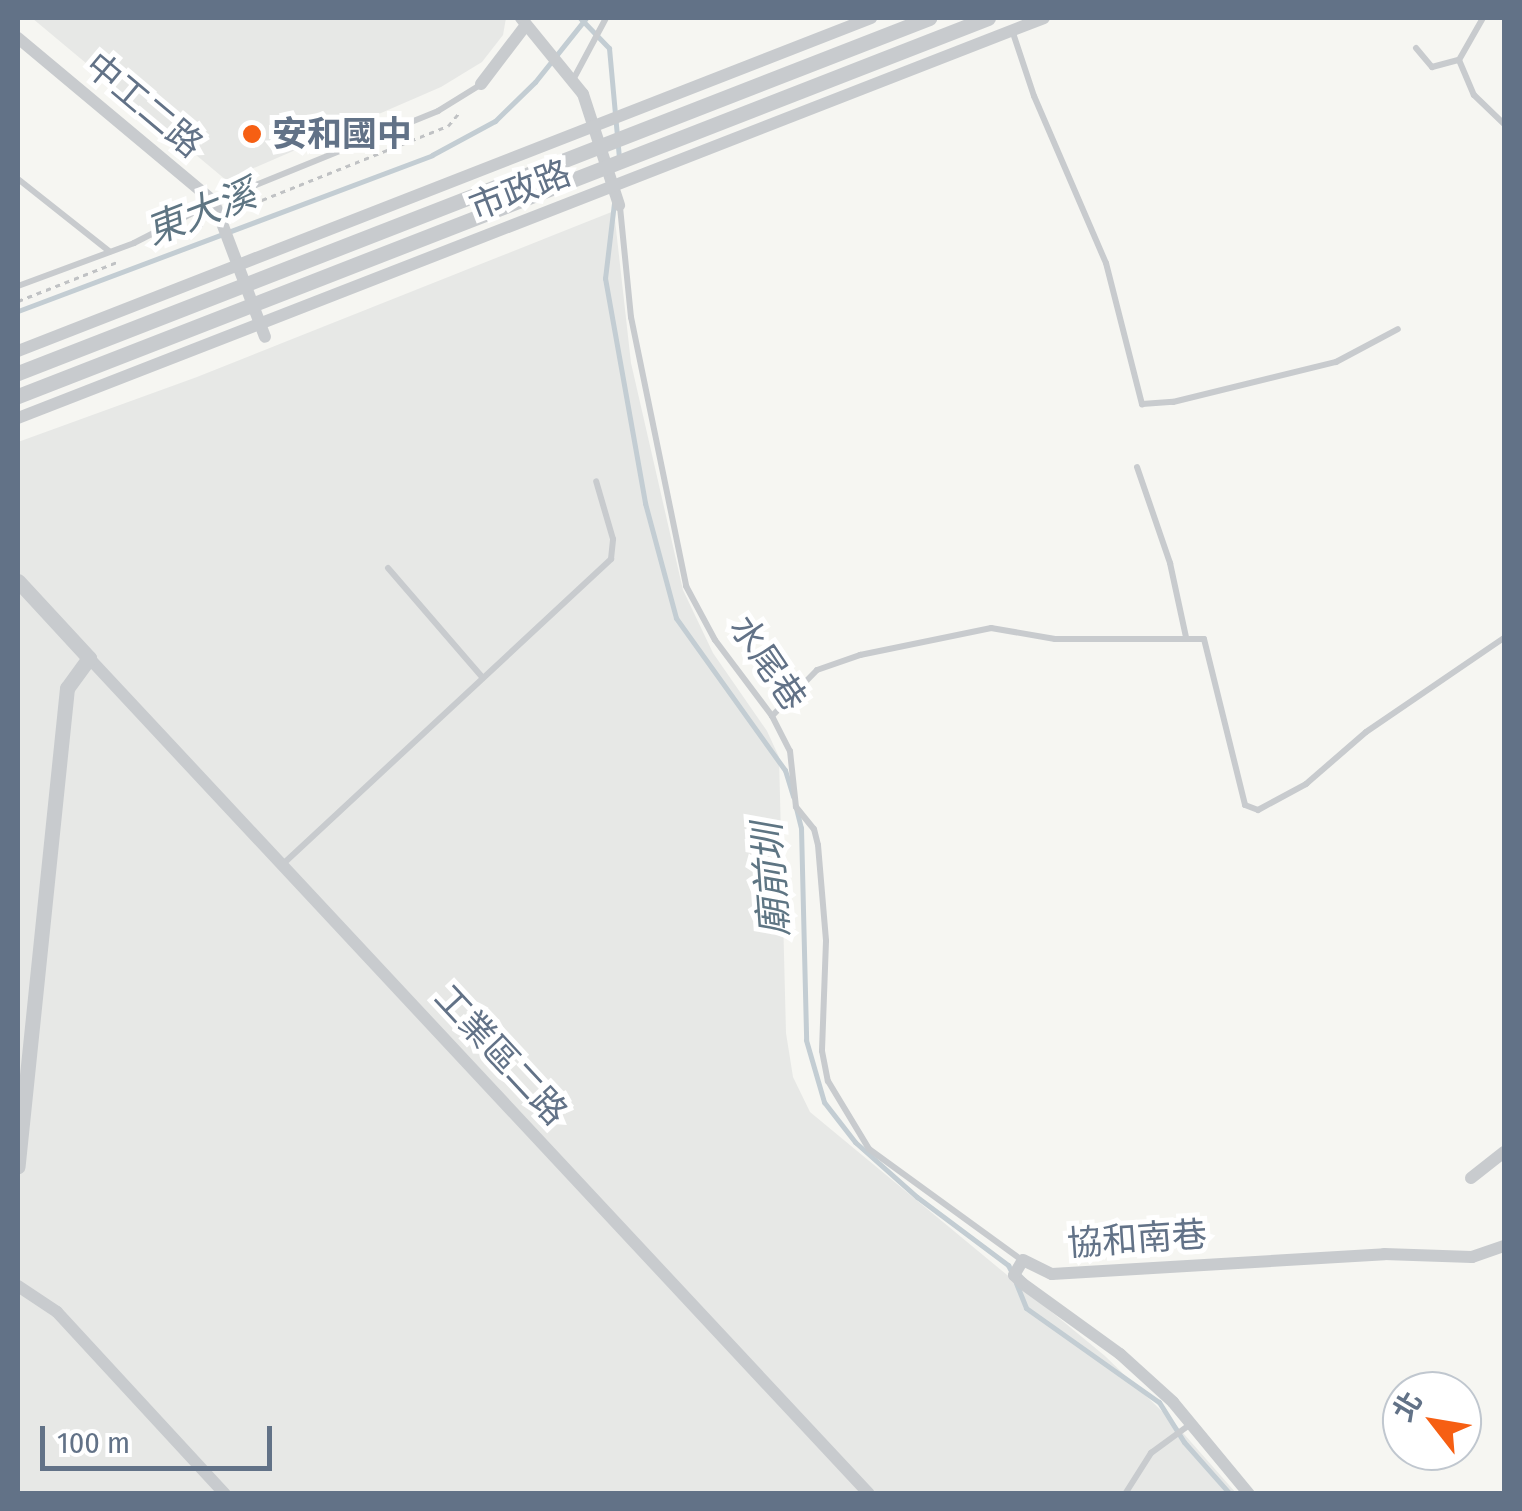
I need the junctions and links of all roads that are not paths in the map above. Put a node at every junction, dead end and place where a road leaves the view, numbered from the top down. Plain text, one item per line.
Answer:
1 (606, 18) edge
2 (871, 18) edge
3 (929, 18) edge
4 (988, 18) edge
5 (1044, 18) edge
6 (1483, 18) edge
7 (526, 20) edge
8 (1012, 30) junction
9 (18, 38) edge
10 (1416, 48) dead end
11 (1459, 60) junction
12 (571, 74) junction
13 (481, 84) joint
14 (1504, 124) edge
15 (594, 126) junction
16 (600, 146) junction
17 (606, 165) junction
18 (18, 179) edge
19 (613, 186) junction
20 (214, 202) junction
21 (619, 205) joint
22 (110, 252) junction
23 (239, 266) junction
24 (246, 285) junction
25 (18, 286) edge
26 (254, 304) junction
27 (1398, 329) dead end
28 (263, 330) junction
29 (18, 351) edge
30 (18, 373) edge
31 (18, 396) edge
32 (18, 418) edge
33 (1138, 467) dead end
34 (596, 481) dead end
35 (388, 568) dead end
36 (18, 582) edge
37 (1186, 637) junction
38 (1504, 638) edge
39 (88, 658) junction
40 (483, 678) junction
41 (772, 716) junction
42 (282, 864) junction
43 (1504, 1152) edge
44 (18, 1166) edge
45 (1471, 1178) dead end
46 (1504, 1246) edge
47 (1023, 1260) junction
48 (18, 1286) edge
49 (1192, 1423) junction
50 (225, 1494) edge
51 (868, 1494) edge
52 (1125, 1494) edge
53 (1249, 1494) edge

1 - 12 lane
2 - 15 street, 市政路
3 - 16 street, 市政路
4 - 17 street, 市政路
5 - 8 street, 市政路
6 - 11 lane
7 - 12 street
7 - 13 street
8 - 19 street, 市政路
8 - 27 lane
9 - 20 street, 中工二路
10 - 11 lane
11 - 14 lane
12 - 15 street, 水尾巷
13 - 20 lane
15 - 16 street, 水尾巷
15 - 23 street, 市政路
16 - 17 street, 水尾巷
16 - 24 street, 市政路
17 - 19 street, 水尾巷
17 - 26 street, 市政路
18 - 22 lane
19 - 21 street, 水尾巷
19 - 28 street, 市政路
20 - 22 lane
20 - 23 street, 中工二路
21 - 41 lane, 水尾巷
22 - 25 lane
23 - 24 street, 中工二路
23 - 29 street, 市政路
24 - 26 street, 中工二路
24 - 30 street, 市政路
26 - 28 street, 中工二路
26 - 31 street, 市政路
28 - 32 street, 市政路
33 - 37 lane
34 - 40 lane
35 - 40 lane
36 - 39 street
37 - 38 lane
37 - 41 lane
39 - 42 street, 工業區二路
39 - 44 street
40 - 42 lane
41 - 47 lane, 水尾巷
42 - 51 street, 工業區二路
43 - 45 street
46 - 47 street, 協和南巷
47 - 49 street, 協和南巷
48 - 50 street
49 - 52 lane
49 - 53 street, 協和南巷

